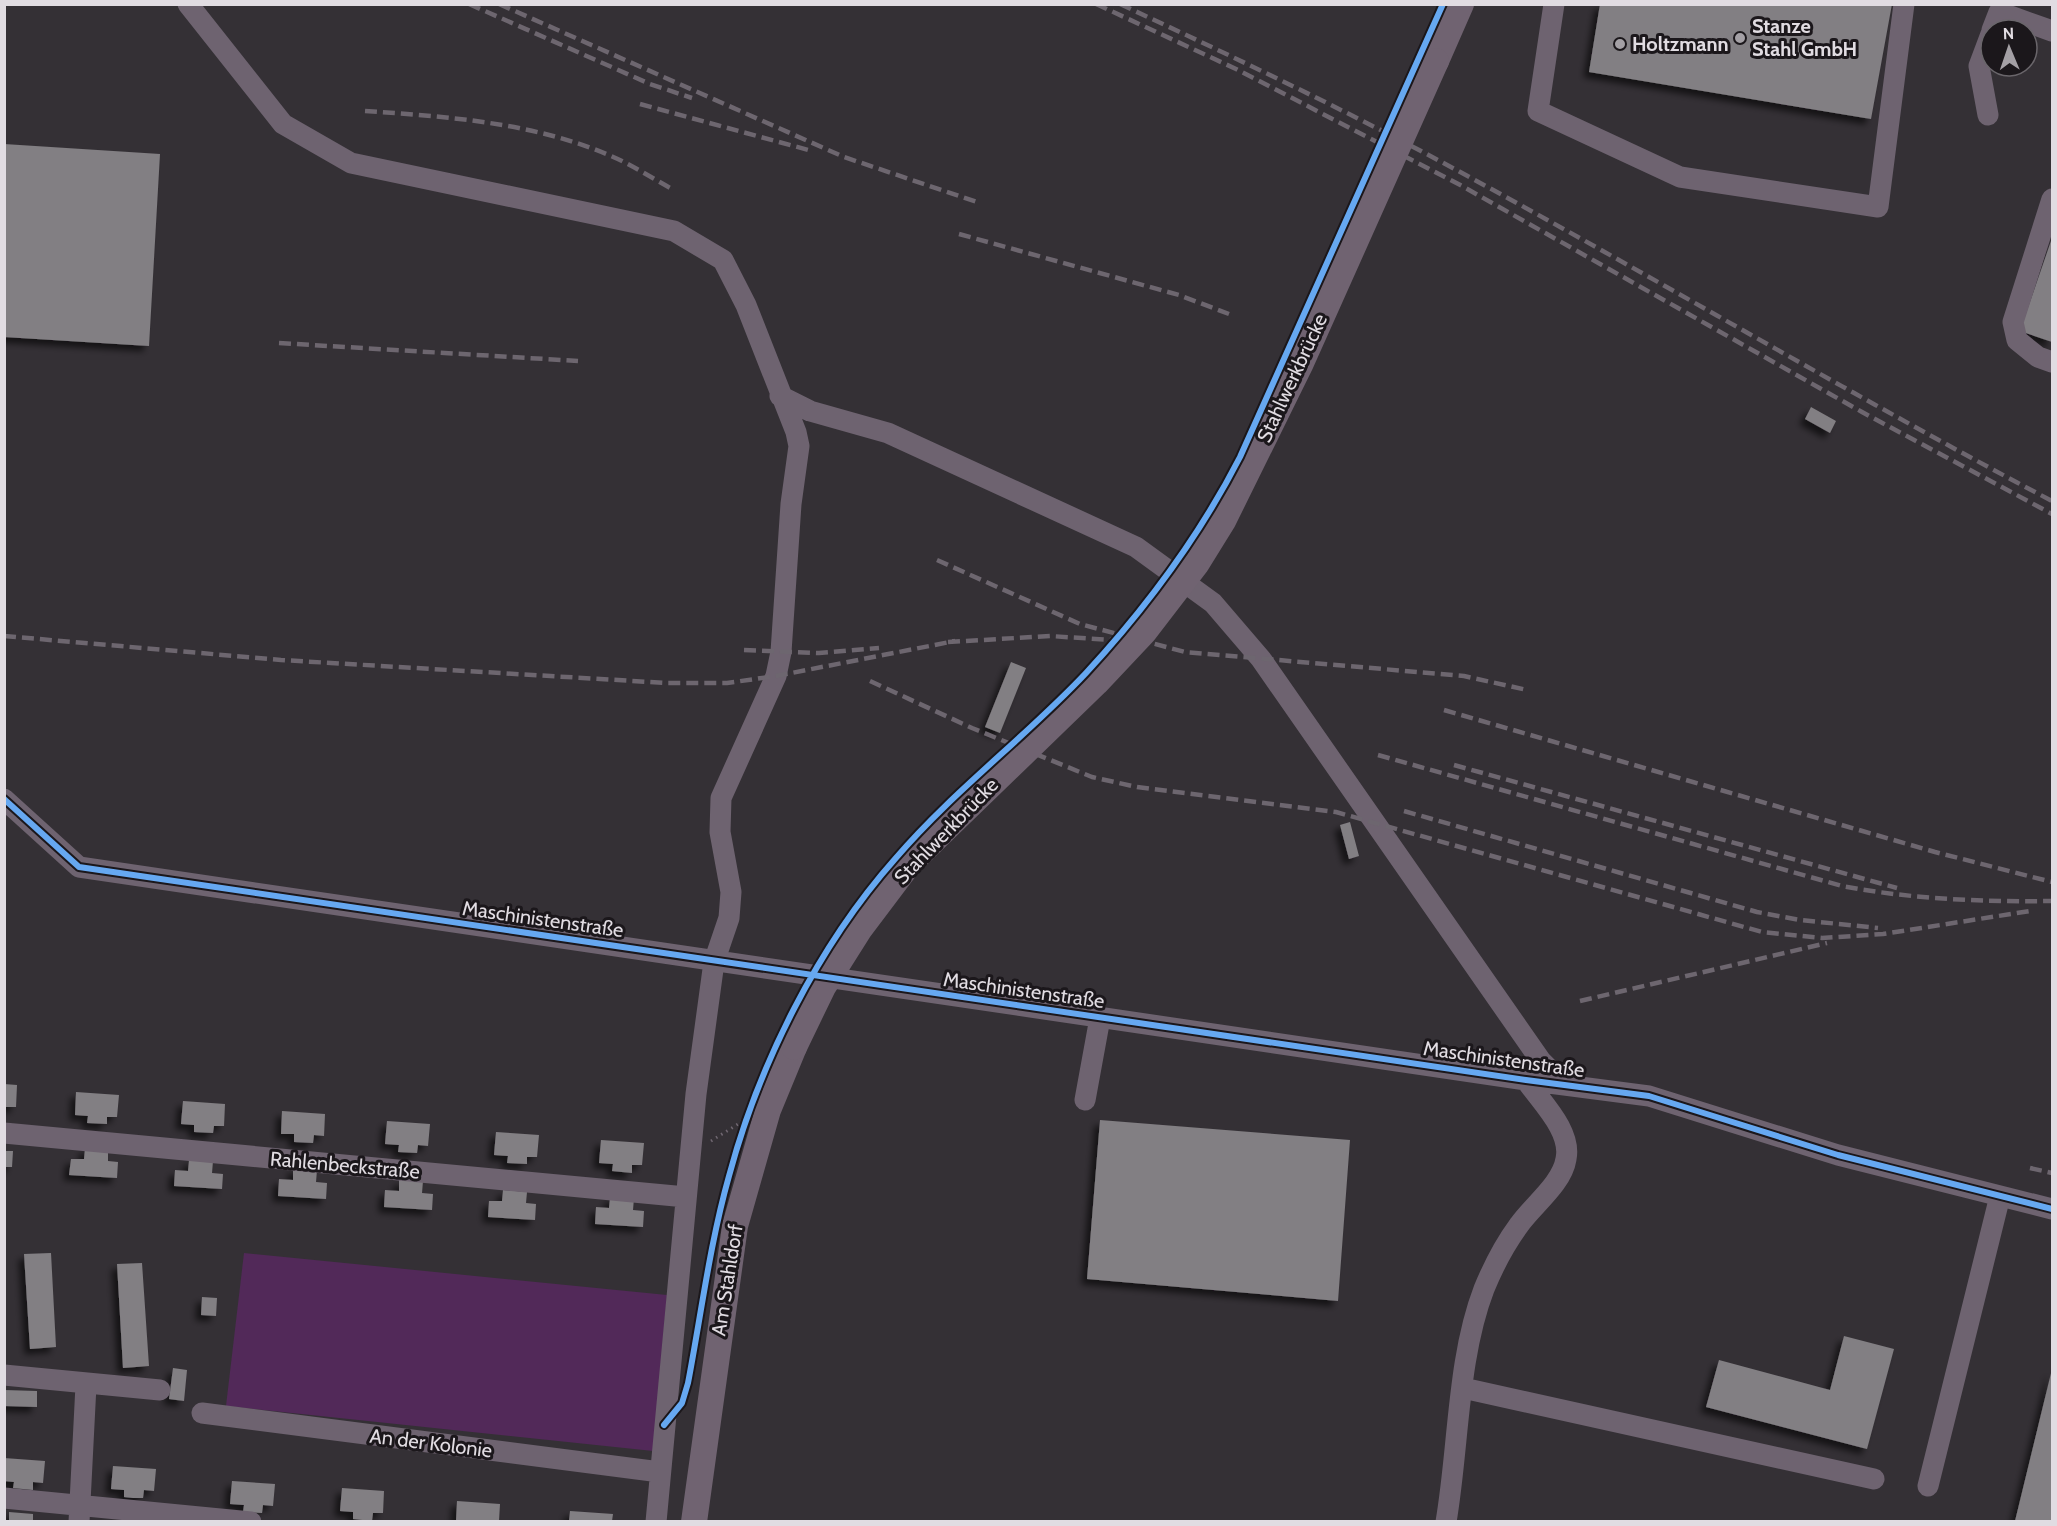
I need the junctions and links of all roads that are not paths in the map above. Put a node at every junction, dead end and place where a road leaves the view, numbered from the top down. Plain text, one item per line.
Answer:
1 (188, 4) edge
2 (1461, 4) edge
3 (1554, 4) edge
4 (1904, 4) edge
5 (1997, 18) edge
6 (2015, 18) edge
7 (1981, 78) edge
8 (1988, 115) dead end
9 (2052, 199) edge
10 (2052, 362) edge
11 (780, 396) junction
12 (4, 799) edge
13 (714, 962) junction
14 (1100, 1018) junction
15 (794, 1047) joint
16 (1526, 1080) junction
17 (1564, 1084) junction
18 (1085, 1100) dead end
19 (4, 1133) edge
20 (2000, 1196) junction
21 (686, 1197) junction
22 (2052, 1209) edge
23 (4, 1375) edge
24 (86, 1385) junction
25 (1463, 1388) junction
26 (160, 1390) dead end
27 (202, 1413) dead end
28 (660, 1472) junction
29 (1874, 1479) dead end
30 (1928, 1486) dead end
31 (4, 1498) edge
32 (79, 1513) edge
33 (251, 1521) edge
34 (656, 1521) edge
35 (694, 1521) edge
36 (1446, 1521) edge

1 - 11 street
2 - 15 main road, Stahlwerkbrücke, bridge
3 - 4 street
5 - 6 street
7 - 8 street
9 - 10 street
11 - 13 street
11 - 17 street
12 - 13 street, Maschinistenstraße
13 - 14 street, Maschinistenstraße
13 - 21 street
14 - 16 street, Maschinistenstraße
14 - 18 street
15 - 35 main road, Am Stahldorf
16 - 17 street, Maschinistenstraße
16 - 25 street
17 - 20 street, Maschinistenstraße
19 - 21 street, Rahlenbeckstraße
20 - 22 street, Maschinistenstraße
20 - 30 street
21 - 28 street
23 - 24 street
24 - 26 street
24 - 32 street
25 - 29 street
25 - 36 street
27 - 28 street, An der Kolonie
28 - 34 street
31 - 32 street
32 - 33 street

